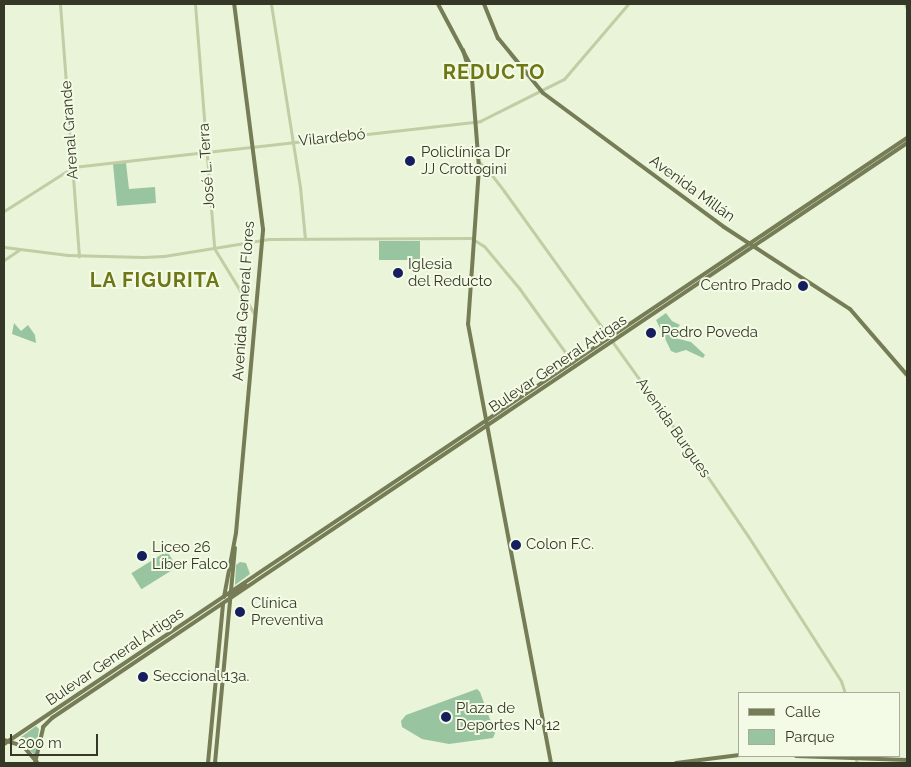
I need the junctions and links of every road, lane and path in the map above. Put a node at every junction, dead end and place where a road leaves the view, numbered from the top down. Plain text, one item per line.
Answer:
1 (60, 4) edge
2 (195, 4) edge
3 (234, 4) edge
4 (271, 4) edge
5 (438, 4) edge
6 (484, 4) edge
7 (628, 4) edge
8 (904, 4) edge
9 (907, 8) edge
10 (540, 90) junction
11 (475, 123) junction
12 (907, 138) edge
13 (292, 142) junction
14 (907, 143) edge
15 (252, 146) junction
16 (206, 151) junction
17 (479, 162) junction
18 (73, 167) junction
19 (479, 168) junction
20 (488, 170) junction
21 (4, 211) edge
22 (262, 239) junction
23 (305, 239) junction
24 (474, 240) junction
25 (751, 246) junction
26 (4, 247) edge
27 (214, 248) junction
28 (20, 249) junction
29 (79, 256) junction
30 (4, 260) edge
31 (256, 316) junction
32 (611, 340) junction
33 (574, 365) junction
34 (907, 375) edge
35 (486, 423) junction
36 (235, 541) junction
37 (231, 595) junction
38 (223, 600) junction
39 (846, 692) edge
40 (4, 740) edge
41 (10, 741) junction
42 (4, 744) edge
43 (738, 756) edge
44 (845, 757) edge
45 (856, 759) edge
46 (907, 760) edge
47 (37, 762) edge
48 (208, 763) edge
49 (215, 763) edge
50 (551, 763) edge
51 (676, 763) edge

1 - 18 street, Arenal Grande
2 - 16 street, José L. Terra
3 - 15 main road, Avenida General Flores
4 - 13 street
5 - 11 main road
6 - 10 main road, Avenida Millán
7 - 10 street, Vilardebó
8 - 9 street
10 - 11 street, Vilardebó
10 - 25 main road, Avenida Millán
11 - 13 street, Vilardebó
11 - 17 main road
12 - 25 main road, Bulevar General Artigas
13 - 15 street, Vilardebó
13 - 23 street
14 - 25 main road, Bulevar General Artigas
15 - 16 street, Vilardebó
15 - 22 main road, Avenida General Flores
16 - 18 street, Vilardebó
16 - 27 street, José L. Terra
17 - 19 main road
17 - 20 street, Avenida Burgues
18 - 21 street, Vilardebó
18 - 29 street, Arenal Grande
19 - 20 street
19 - 24 main road
20 - 32 street, Avenida Burgues
22 - 23 street
22 - 27 street
22 - 31 main road, Avenida General Flores
23 - 24 street
24 - 33 street
24 - 35 main road
25 - 32 main road, Bulevar General Artigas
25 - 34 main road, Avenida Millán
26 - 28 street
27 - 29 street
27 - 31 street, José L. Terra
28 - 29 street
28 - 30 street
31 - 36 main road, Avenida General Flores
32 - 33 main road, Bulevar General Artigas
32 - 39 street, Avenida Burgues
33 - 35 main road, Bulevar General Artigas
35 - 37 main road, Bulevar General Artigas
35 - 37 main road, Bulevar General Artigas
35 - 50 main road
36 - 37 main road, Avenida General Flores
36 - 38 main road, Avenida General Flores
37 - 38 main road, Bulevar General Artigas
37 - 38 main road, Bulevar General Artigas
37 - 49 main road, Avenida General Flores
38 - 41 main road, Bulevar General Artigas
38 - 47 main road, Bulevar General Artigas
38 - 48 main road, Avenida General Flores
40 - 41 main road
41 - 42 main road, Bulevar General Artigas
41 - 47 main road
43 - 51 main road
44 - 45 main road
45 - 46 main road

